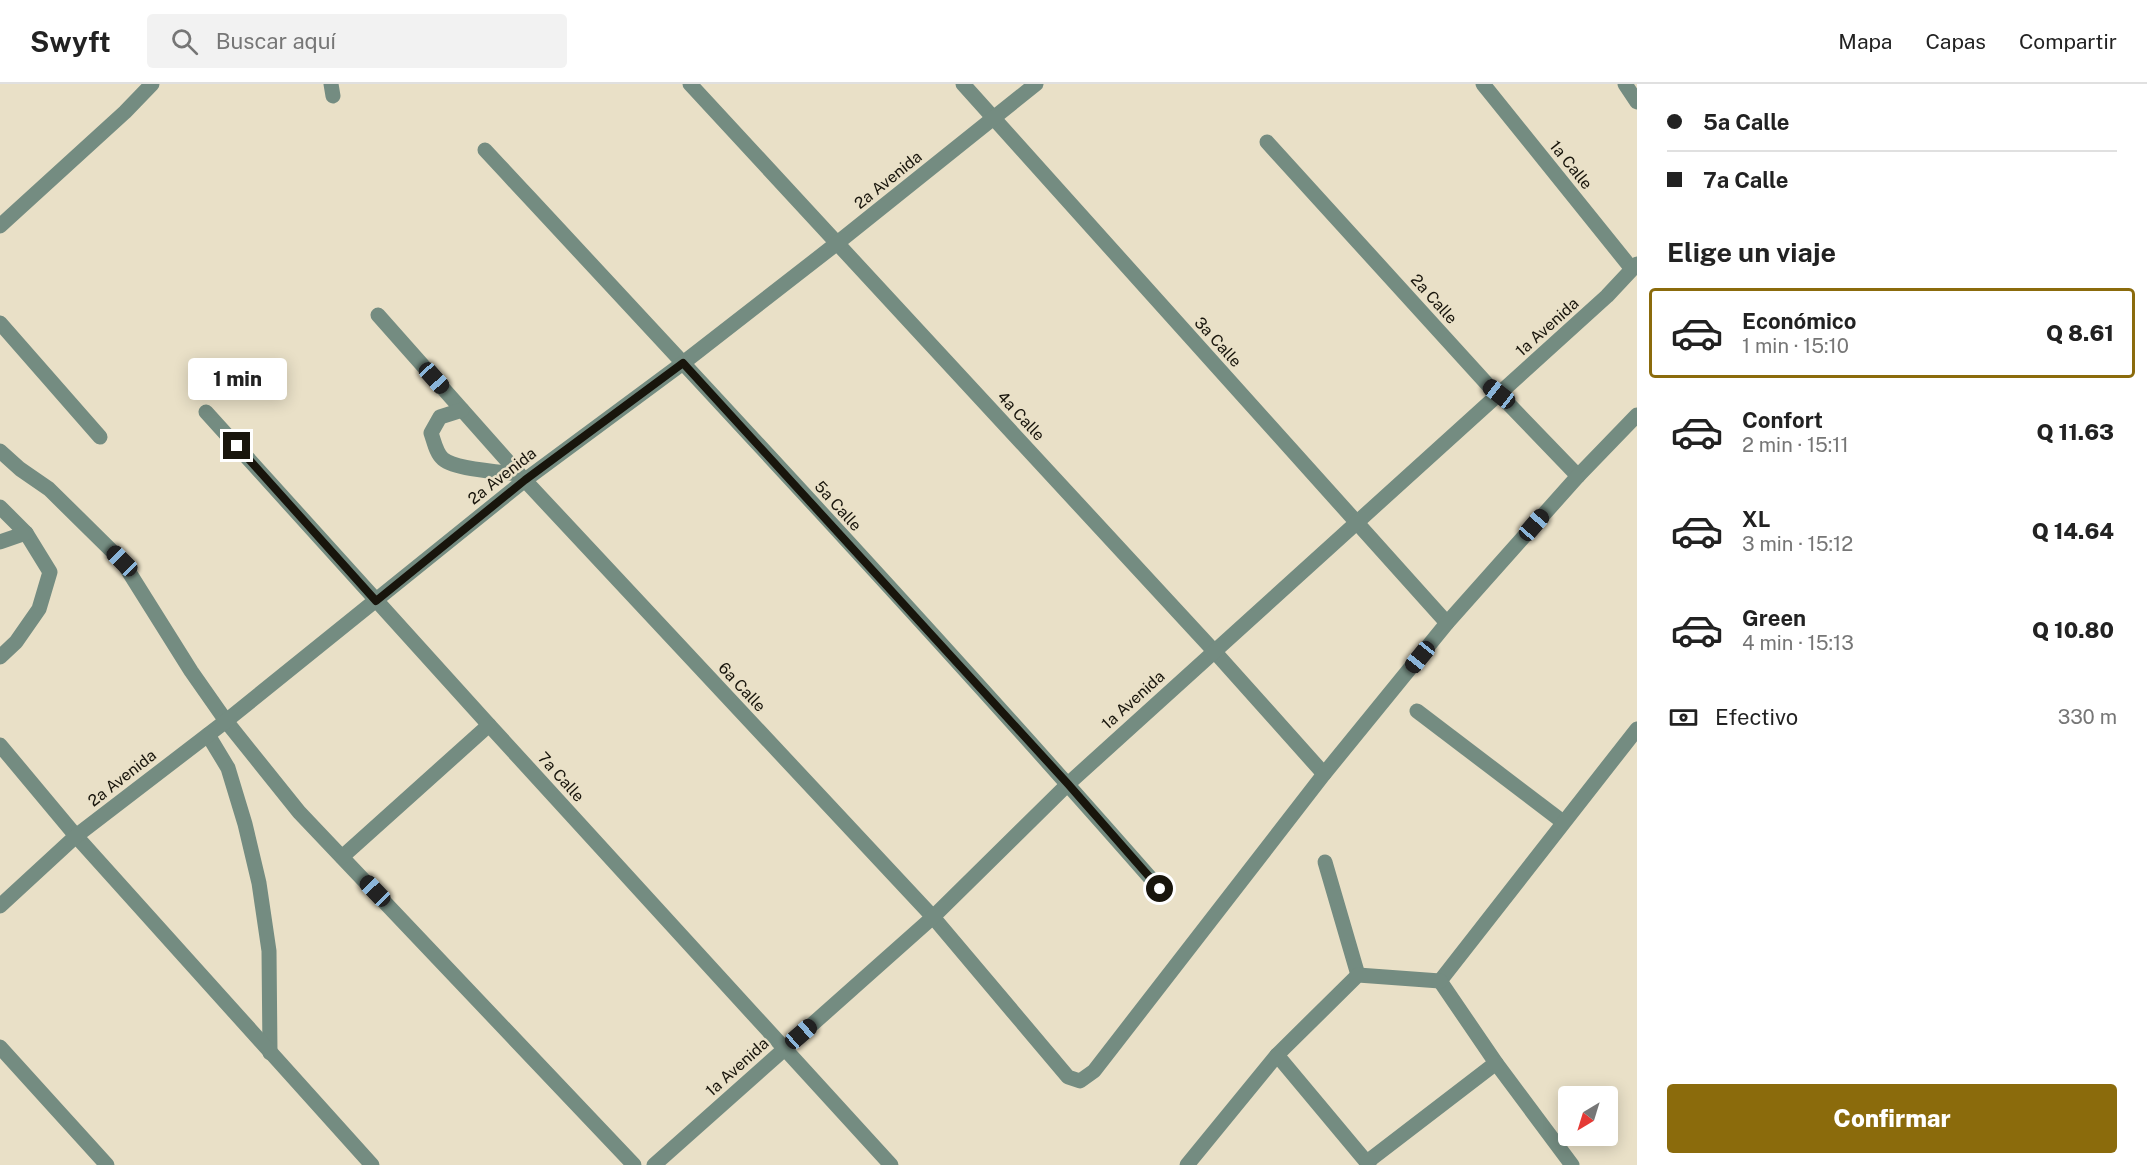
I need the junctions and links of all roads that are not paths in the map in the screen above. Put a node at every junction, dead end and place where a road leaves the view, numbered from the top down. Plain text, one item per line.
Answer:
1 (152, 84) edge
2 (690, 84) edge
3 (963, 84) edge
4 (1036, 84) edge
5 (1483, 84) edge
6 (1625, 84) edge
7 (1637, 102) edge
8 (993, 118) junction
9 (1267, 142) dead end
10 (485, 150) dead end
11 (0, 226) edge
12 (836, 244) junction
13 (1634, 266) edge
14 (378, 315) dead end
15 (0, 323) edge
16 (683, 363) junction
17 (1499, 394) junction
18 (462, 410) junction
19 (206, 412) dead end
20 (1637, 415) edge
21 (100, 437) dead end
22 (0, 451) edge
23 (1578, 476) junction
24 (522, 477) junction
25 (0, 507) edge
26 (1357, 524) junction
27 (26, 533) junction
28 (0, 542) edge
29 (376, 601) junction
30 (1447, 623) junction
31 (1214, 651) junction
32 (0, 657) edge
33 (1417, 711) dead end
34 (226, 721) junction
35 (489, 725) junction
36 (1637, 729) edge
37 (208, 735) junction
38 (0, 745) edge
39 (1324, 774) junction
40 (1068, 784) junction
41 (1563, 822) junction
42 (76, 836) junction
43 (342, 857) junction
44 (1325, 862) dead end
45 (1160, 889) dead end
46 (0, 906) edge
47 (933, 917) junction
48 (1358, 975) junction
49 (1440, 981) junction
50 (0, 1047) edge
51 (785, 1049) junction
52 (270, 1053) junction
53 (1277, 1055) junction
54 (1496, 1063) junction
55 (1368, 1163) edge
56 (106, 1165) edge
57 (372, 1165) edge
58 (634, 1165) edge
59 (654, 1165) edge
60 (891, 1165) edge
61 (1187, 1165) edge
62 (1572, 1165) edge

1 - 11 street
2 - 12 street, 4a Calle
3 - 8 street, 3a Calle
4 - 8 street, 2a Avenida
5 - 13 street, 1a Calle
6 - 7 street
8 - 12 street, 2a Avenida
8 - 26 street, 3a Calle
9 - 17 street, 2a Calle
10 - 16 street, 5a Calle
12 - 16 street, 2a Avenida
12 - 31 street, 4a Calle
13 - 17 street, 1a Avenida
14 - 18 street, 6a Calle
15 - 21 street
16 - 24 street, 2a Avenida
16 - 40 street, 5a Calle
17 - 23 street, 2a Calle
17 - 26 street, 1a Avenida
18 - 24 street, 6a Calle
18 - 24 street
19 - 29 street, 7a Calle
20 - 23 street
22 - 34 street
23 - 30 street
24 - 29 street, 2a Avenida
24 - 47 street, 6a Calle
25 - 27 street
26 - 30 street, 3a Calle
26 - 31 street, 1a Avenida
27 - 28 street
27 - 32 street
29 - 34 street, 2a Avenida
29 - 35 street, 7a Calle
30 - 39 street
31 - 39 street, 4a Calle
31 - 40 street, 1a Avenida
33 - 41 street
34 - 37 street, 2a Avenida
34 - 43 street
35 - 43 street
35 - 51 street, 7a Calle
36 - 41 street
37 - 42 street, 2a Avenida
37 - 52 street
38 - 42 street
39 - 47 street, 6a Calle
40 - 45 street, 5a Calle
40 - 47 street, 1a Avenida
41 - 49 street
42 - 46 street, 2a Avenida
42 - 52 street
43 - 58 street
44 - 48 street
47 - 51 street, 1a Avenida
48 - 49 street
48 - 53 street
49 - 54 street
50 - 56 street
51 - 59 street, 1a Avenida
51 - 60 street, 7a Calle
52 - 57 street
53 - 55 street
53 - 61 street
54 - 55 street
54 - 62 street

